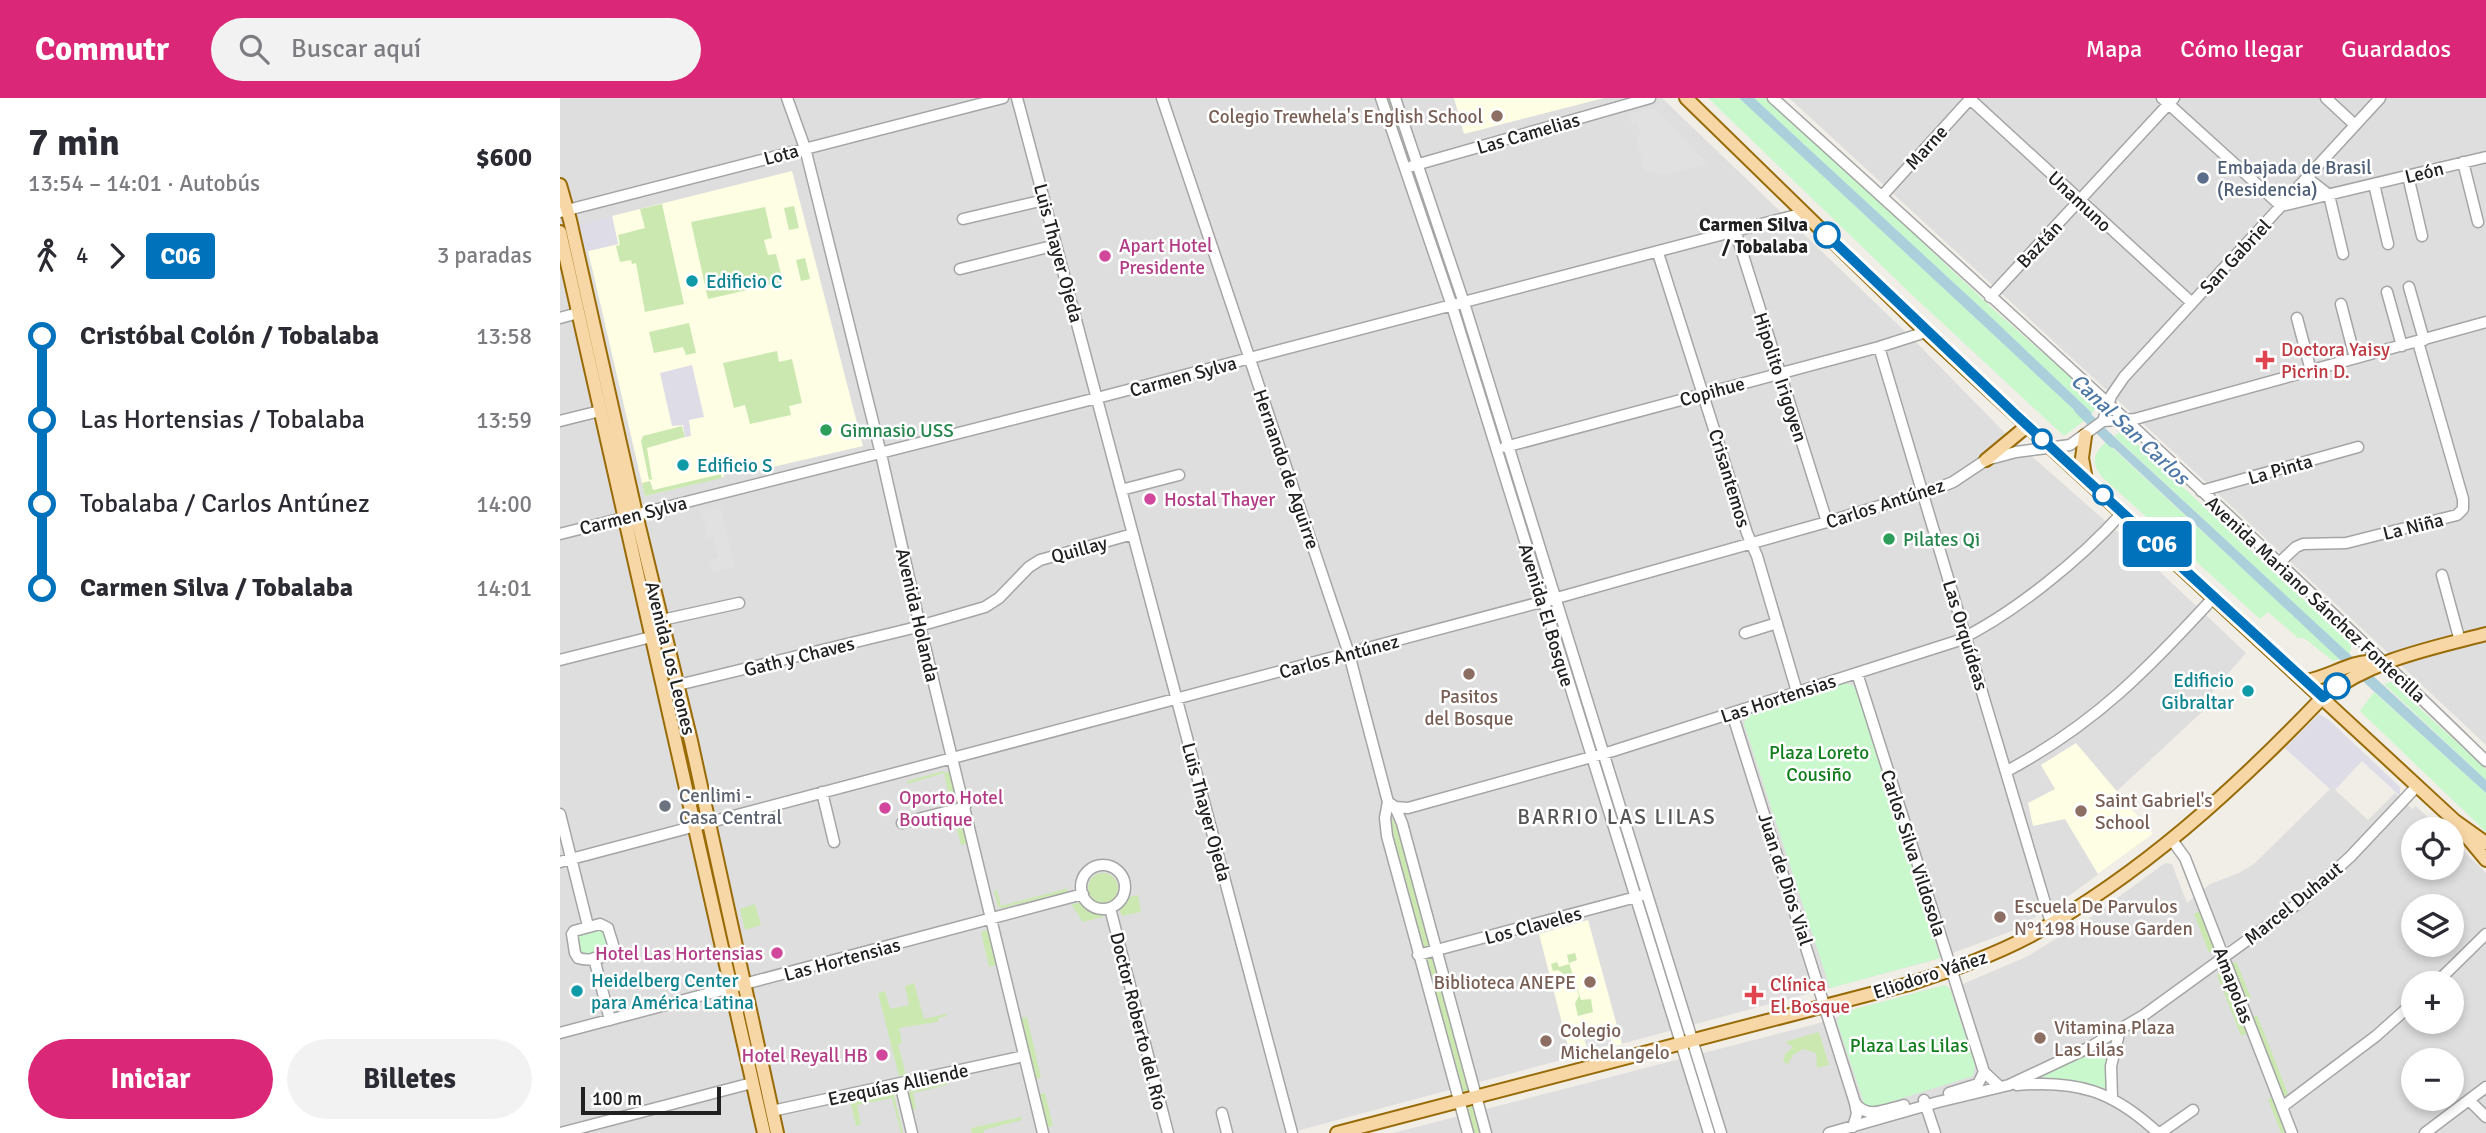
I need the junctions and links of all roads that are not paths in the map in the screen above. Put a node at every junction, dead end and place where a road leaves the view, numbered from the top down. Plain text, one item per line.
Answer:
1 (787, 98) edge
2 (1003, 98) edge
3 (1017, 98) edge
4 (1162, 98) edge
5 (1381, 98) edge
6 (1395, 98) edge
7 (1650, 98) edge
8 (1686, 98) edge
9 (1773, 98) edge
10 (1970, 98) edge
11 (2326, 98) edge
12 (2380, 98) edge
13 (2168, 100) edge
14 (2355, 125) junction
15 (805, 148) junction
16 (2486, 157) edge
17 (2463, 162) junction
18 (1418, 164) junction
19 (1405, 168) junction
20 (2408, 176) junction
21 (2307, 178) junction
22 (2374, 184) junction
23 (560, 185) edge
24 (2329, 195) junction
25 (1882, 196) junction
26 (1044, 200) junction
27 (2080, 200) junction
28 (2281, 206) junction
29 (564, 211) edge
30 (1804, 214) junction
31 (963, 219) dead end
32 (2478, 222) dead end
33 (560, 232) edge
34 (1736, 233) junction
35 (2422, 236) dead end
36 (2388, 244) dead end
37 (1056, 245) junction
38 (1658, 253) junction
39 (2343, 254) dead end
40 (960, 270) dead end
41 (2409, 287) dead end
42 (2387, 292) dead end
43 (1990, 297) junction
44 (1464, 303) junction
45 (2192, 303) junction
46 (2341, 304) dead end
47 (1452, 306) junction
48 (578, 313) junction
49 (2297, 317) dead end
50 (560, 318) edge
51 (2486, 323) edge
52 (1926, 332) junction
53 (2421, 341) junction
54 (2402, 346) junction
55 (1879, 347) junction
56 (1250, 358) junction
57 (2355, 358) junction
58 (2311, 371) junction
59 (1779, 373) junction
60 (1704, 393) junction
61 (1097, 398) junction
62 (2107, 405) junction
63 (600, 411) junction
64 (560, 421) edge
65 (2126, 421) junction
66 (2027, 426) junction
67 (2096, 427) junction
68 (1508, 446) junction
69 (2358, 447) dead end
70 (1496, 449) junction
71 (2053, 449) junction
72 (881, 454) junction
73 (1986, 460) junction
74 (1179, 475) dead end
75 (2086, 480) junction
76 (1121, 490) junction
77 (2201, 491) junction
78 (1923, 493) junction
79 (2122, 513) junction
80 (630, 516) junction
81 (1827, 522) junction
82 (560, 534) edge
83 (1133, 534) junction
84 (1751, 543) junction
85 (2279, 564) junction
86 (2442, 575) dead end
87 (2214, 597) junction
88 (1556, 598) junction
89 (1544, 601) junction
90 (739, 603) dead end
91 (662, 620) junction
92 (1777, 623) junction
93 (920, 626) junction
94 (1745, 633) dead end
95 (2486, 634) edge
96 (1966, 636) junction
97 (651, 637) junction
98 (2460, 640) junction
99 (1349, 653) junction
100 (560, 660) edge
101 (2376, 663) junction
102 (1857, 673) junction
103 (2306, 681) junction
104 (678, 685) junction
105 (1797, 692) junction
106 (2323, 697) junction
107 (1176, 699) junction
108 (1732, 713) junction
109 (1604, 753) junction
110 (1591, 757) junction
111 (952, 758) junction
112 (2486, 761) edge
113 (2007, 771) junction
114 (2417, 786) junction
115 (822, 792) junction
116 (1392, 804) junction
117 (965, 807) junction
118 (560, 814) edge
119 (2451, 817) edge
120 (709, 821) junction
121 (902, 823) dead end
122 (694, 825) junction
123 (2464, 827) edge
124 (2464, 832) edge
125 (2172, 840) junction
126 (834, 842) dead end
127 (2486, 843) edge
128 (565, 860) edge
129 (2486, 860) edge
130 (1083, 894) junction
131 (1647, 894) junction
132 (1635, 898) junction
133 (1110, 908) junction
134 (992, 919) junction
135 (2052, 923) junction
136 (588, 926) junction
137 (2486, 934) edge
138 (1436, 950) junction
139 (1418, 955) junction
140 (594, 958) junction
141 (2223, 958) junction
142 (1951, 971) junction
143 (2448, 971) edge
144 (746, 985) junction
145 (731, 989) junction
146 (1826, 1006) junction
147 (2401, 1014) edge
148 (610, 1020) junction
149 (2120, 1030) junction
150 (560, 1033) edge
151 (1686, 1042) junction
152 (1024, 1056) junction
153 (1984, 1072) junction
154 (752, 1083) junction
155 (900, 1083) junction
156 (2005, 1086) junction
157 (2486, 1087) edge
158 (1477, 1097) junction
159 (2112, 1098) junction
160 (1459, 1101) junction
161 (2470, 1101) junction
162 (1925, 1102) junction
163 (1855, 1103) junction
164 (2282, 1107) junction
165 (2193, 1110) dead end
166 (772, 1111) junction
167 (1222, 1113) dead end
168 (2486, 1117) edge
169 (1853, 1126) junction
170 (561, 1133) edge
171 (764, 1133) edge
172 (777, 1133) edge
173 (912, 1133) edge
174 (1043, 1133) edge
175 (1167, 1133) edge
176 (1227, 1133) edge
177 (1292, 1133) edge
178 (1337, 1133) edge
179 (1468, 1133) edge
180 (1486, 1133) edge
181 (1709, 1133) edge
182 (1721, 1133) edge
183 (1829, 1133) edge
184 (1935, 1133) edge
185 (2159, 1133) edge
186 (2292, 1133) edge
187 (2425, 1133) edge

1 - 15 street, Avenida Holanda
2 - 15 street, Lota
3 - 26 street, Luis Thayer Ojeda
4 - 56 street, Hernando de Aguirre
5 - 19 street, Avenida El Bosque
6 - 18 street, Avenida El Bosque
7 - 18 street, Las Camelias
8 - 30 main road
9 - 25 street, Avenida Mariano Sánchez Fontecilla
10 - 25 street, Marne
10 - 27 street, Unamuno
11 - 14 street
12 - 14 street, San Gabriel
13 - 27 street, Baztán
13 - 28 street
14 - 21 street, San Gabriel
15 - 29 street, Lota
15 - 72 street, Avenida Holanda
16 - 17 street, León
17 - 20 street, León
17 - 32 street
18 - 19 street, Las Camelias
18 - 44 street, Avenida El Bosque
19 - 47 street, Avenida El Bosque
20 - 22 street, León
20 - 35 street
21 - 24 street
21 - 28 street, San Gabriel
22 - 24 street, León
22 - 36 street
23 - 29 main road, Avenida Los Leones
24 - 28 street, León
24 - 39 street
25 - 43 street, Avenida Mariano Sánchez Fontecilla
26 - 31 street
26 - 37 street, Luis Thayer Ojeda
27 - 43 street, Baztán
27 - 45 street, Unamuno
28 - 45 street, San Gabriel
29 - 80 main road, Avenida Los Leones
30 - 34 street, Carmen Sylva
30 - 52 main road
33 - 48 main road, Avenida Los Leones
34 - 38 street, Carmen Sylva
34 - 59 street, Hipolito Irigoyen
37 - 40 street
37 - 61 street, Luis Thayer Ojeda
38 - 44 street, Carmen Sylva
38 - 60 street, Crisantemos
41 - 53 street
42 - 54 street
43 - 62 street, Avenida Mariano Sánchez Fontecilla
44 - 47 street, Carmen Sylva
44 - 68 street, Avenida El Bosque
45 - 62 street, San Gabriel
46 - 57 street
47 - 56 street, Carmen Sylva
47 - 70 street, Avenida El Bosque
48 - 50 street
48 - 63 main road, Avenida Los Leones
49 - 58 street
51 - 53 street
52 - 55 street, Copihue
52 - 66 main road
53 - 54 street
53 - 85 street, La Niña
54 - 57 street
55 - 59 street, Copihue
55 - 78 street, Las Orquídeas
56 - 61 street, Carmen Sylva
56 - 99 street, Hernando de Aguirre
57 - 58 street
58 - 65 street
59 - 60 street, Copihue
59 - 81 street, Hipolito Irigoyen
60 - 68 street, Copihue
60 - 84 street, Crisantemos
61 - 72 street, Carmen Sylva
61 - 76 street, Luis Thayer Ojeda
62 - 65 street, Avenida Mariano Sánchez Fontecilla
62 - 67 street, San Gabriel
63 - 64 street
63 - 80 main road, Avenida Los Leones
65 - 67 street
65 - 77 street, Avenida Mariano Sánchez Fontecilla
66 - 71 main road
66 - 73 main road
67 - 71 street, Carlos Antúnez
67 - 75 main road
68 - 70 street, Copihue
68 - 88 street, Avenida El Bosque
69 - 77 street, La Pinta
70 - 89 street, Avenida El Bosque
71 - 73 street, Carlos Antúnez
71 - 75 main road
72 - 80 street, Carmen Sylva
72 - 93 street, Avenida Holanda
73 - 78 street, Carlos Antúnez
74 - 76 street
75 - 79 main road
76 - 83 street, Luis Thayer Ojeda
77 - 85 street, Avenida Mariano Sánchez Fontecilla
78 - 81 street, Carlos Antúnez
78 - 96 street, Las Orquídeas
79 - 87 main road
79 - 96 street, Las Hortensias
80 - 82 street, Carmen Sylva
80 - 91 main road, Avenida Los Leones
80 - 97 main road, Avenida Los Leones
81 - 84 street, Carlos Antúnez
83 - 93 street, Quillay
83 - 107 street, Luis Thayer Ojeda
84 - 88 street, Carlos Antúnez
84 - 92 street, Crisantemos
85 - 101 street, Avenida Mariano Sánchez Fontecilla
86 - 98 street
87 - 103 main road
87 - 113 street
88 - 89 street, Carlos Antúnez
88 - 109 street, Avenida El Bosque
89 - 99 street, Carlos Antúnez
89 - 110 street, Avenida El Bosque
90 - 91 street
91 - 104 main road, Avenida Los Leones
92 - 94 street
92 - 105 street, Crisantemos
93 - 104 street, Gath y Chaves
93 - 111 street, Avenida Holanda
95 - 98 main road
96 - 102 street, Las Hortensias
96 - 113 street, Las Orquídeas
97 - 100 street
97 - 122 main road, Avenida Los Leones
98 - 101 main road
99 - 107 street, Carlos Antúnez
99 - 116 street, Hernando de Aguirre
101 - 103 main road
101 - 106 main road, Eliodoro Yáñez
101 - 112 street, Avenida Mariano Sánchez Fontecilla
102 - 105 street, Las Hortensias
102 - 142 street, Carlos Silva Vildosola
103 - 106 main road
104 - 120 main road, Avenida Los Leones
105 - 108 street, Las Hortensias
106 - 114 main road
106 - 125 main road, Eliodoro Yáñez
107 - 111 street, Carlos Antúnez
107 - 177 street, Luis Thayer Ojeda
108 - 109 street, Las Hortensias
108 - 146 street, Juan de Dios Vial
109 - 110 street, Las Hortensias
109 - 131 street, Avenida El Bosque
110 - 116 street, Las Hortensias
110 - 132 street, Avenida El Bosque
111 - 115 street, Carlos Antúnez
111 - 117 street, Avenida Holanda
113 - 135 street, Las Orquídeas
114 - 119 main road
114 - 141 street, Marcel Duhaut
115 - 120 street, Carlos Antúnez
115 - 126 street
116 - 138 street, Hernando de Aguirre
116 - 139 street, Hernando de Aguirre
117 - 121 street
117 - 134 street, Avenida Holanda
118 - 128 street
120 - 122 street, Carlos Antúnez
120 - 144 main road, Avenida Los Leones
122 - 128 street, Carlos Antúnez
122 - 145 main road, Avenida Los Leones
123 - 127 main road
124 - 129 main road
125 - 135 main road, Eliodoro Yáñez
125 - 141 street, Amapolas
128 - 136 street
130 - 133 street
130 - 133 street
130 - 134 street, Las Hortensias
131 - 132 street, Los Claveles
131 - 151 street, Avenida El Bosque
132 - 138 street, Los Claveles
132 - 151 street, Avenida El Bosque
133 - 175 street, Doctor Roberto del Río
134 - 144 street, Las Hortensias
134 - 152 street, Avenida Holanda
135 - 142 main road, Eliodoro Yáñez
136 - 140 street
136 - 140 street
137 - 143 street
138 - 139 street, Los Claveles
138 - 158 street, Hernando de Aguirre
139 - 160 street, Hernando de Aguirre
140 - 148 street
141 - 149 street, Marcel Duhaut
141 - 164 street, Amapolas
142 - 146 main road, Eliodoro Yáñez
142 - 153 street, Carlos Silva Vildosola
144 - 145 street, Las Hortensias
144 - 166 main road, Avenida Los Leones
145 - 148 street, Las Hortensias
145 - 154 main road, Avenida Los Leones
146 - 151 main road, Eliodoro Yáñez
146 - 163 street, Juan de Dios Vial
147 - 164 street
148 - 150 street, Las Hortensias
149 - 156 street, Marcel Duhaut
149 - 159 street
151 - 158 main road, Eliodoro Yáñez
151 - 181 street, Avenida El Bosque
151 - 182 street, Avenida El Bosque
152 - 155 street, Ezequías Alliende
152 - 174 street, Avenida Holanda
153 - 156 street, Carlos Silva Vildosola
153 - 162 street
154 - 170 street
154 - 171 main road, Avenida Los Leones
155 - 166 street, Ezequías Alliende
155 - 173 street
156 - 159 street, Marcel Duhaut
156 - 162 street, Marcel Duhaut
157 - 161 street
158 - 160 main road, Eliodoro Yáñez
158 - 180 street, Hernando de Aguirre
159 - 185 street, Marcel Duhaut
160 - 178 main road, Eliodoro Yáñez
160 - 179 street, Hernando de Aguirre
161 - 168 street
161 - 187 street
162 - 163 street
162 - 169 street, Marcel Duhaut
162 - 184 street
163 - 169 street, Juan de Dios Vial
164 - 186 street, Amapolas
165 - 185 street
166 - 172 main road, Avenida Los Leones
167 - 176 street
169 - 183 street, Marcel Duhaut

